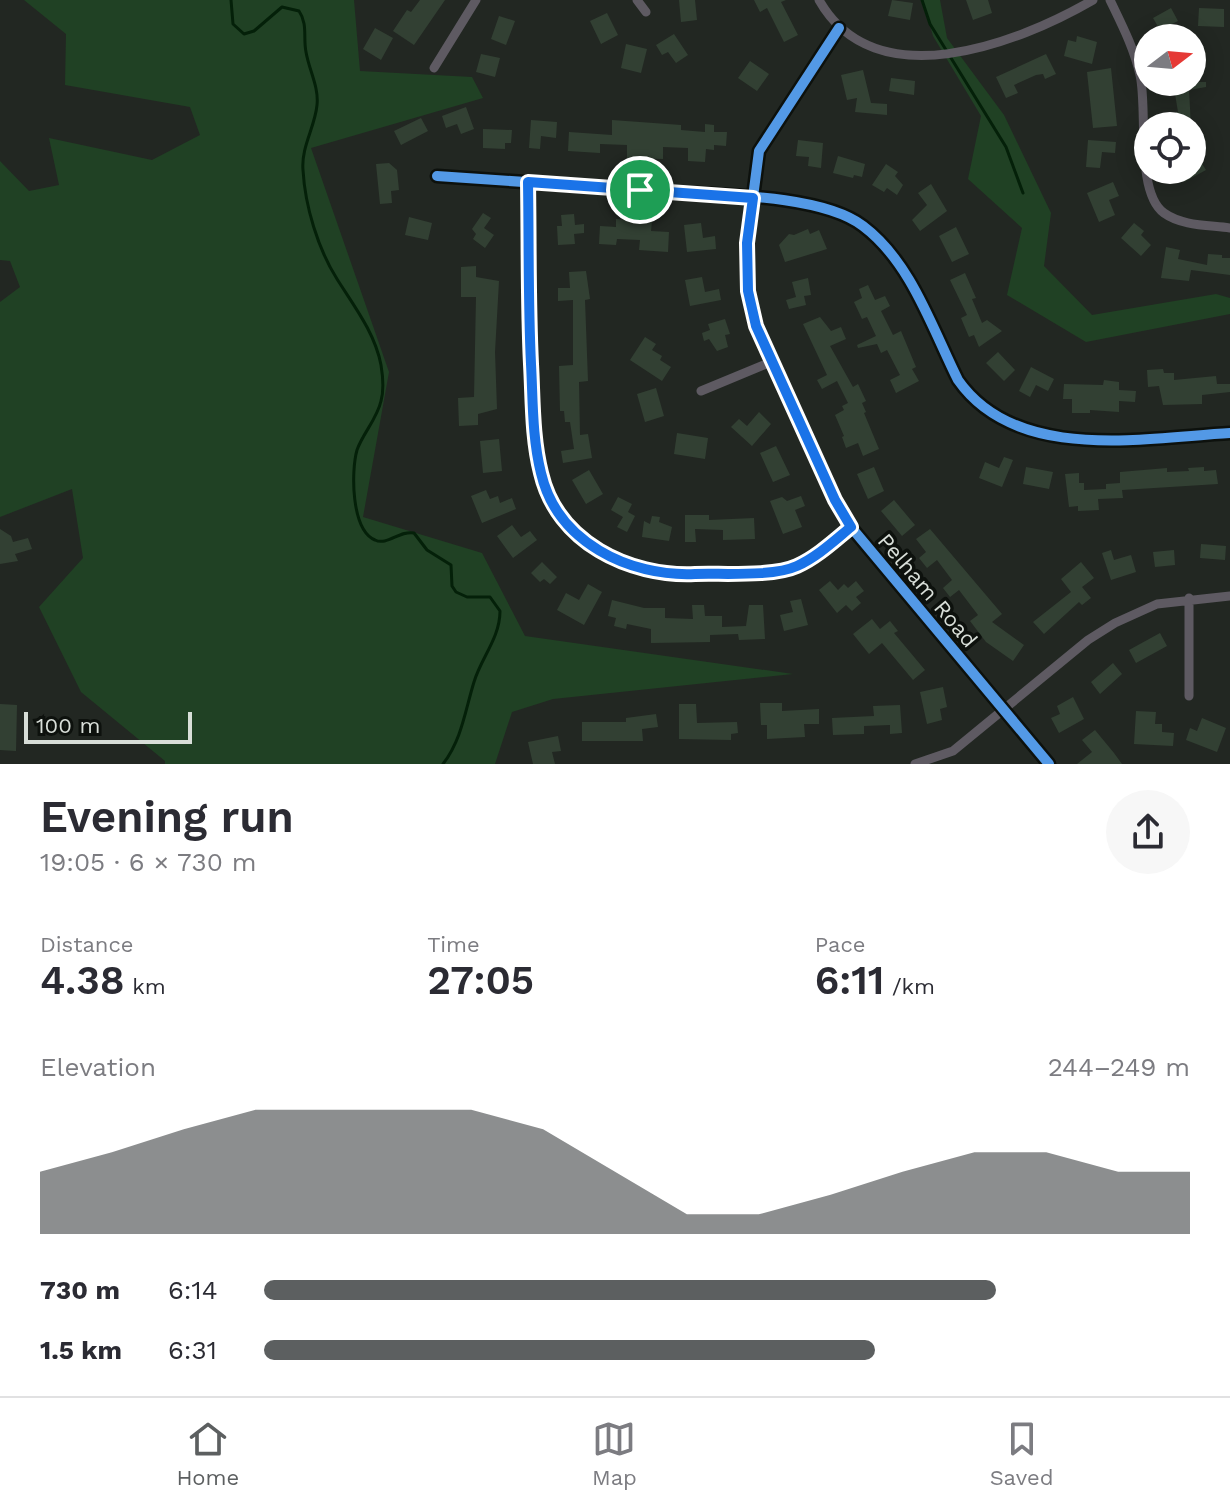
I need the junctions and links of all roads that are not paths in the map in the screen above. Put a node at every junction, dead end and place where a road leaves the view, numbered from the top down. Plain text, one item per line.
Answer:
1 (476, 0) edge
2 (637, 0) edge
3 (819, 0) edge
4 (1093, 0) edge
5 (1110, 0) edge
6 (646, 12) dead end
7 (839, 28) junction
8 (434, 68) dead end
9 (437, 176) dead end
10 (528, 182) junction
11 (753, 198) junction
12 (1230, 228) edge
13 (771, 362) junction
14 (701, 391) dead end
15 (1230, 433) edge
16 (851, 527) junction
17 (1230, 596) edge
18 (1189, 598) junction
19 (1189, 696) dead end
20 (1003, 710) junction
21 (915, 764) edge
22 (1049, 764) edge

1 - 8 street
2 - 6 street
3 - 7 street
4 - 7 street
5 - 12 street
7 - 11 street, Pelham Road
9 - 10 street
10 - 11 street
10 - 16 street
11 - 13 street, Pelham Road
11 - 15 street
13 - 14 street
13 - 16 street, Pelham Road
16 - 20 street, Pelham Road
17 - 18 street
18 - 19 street
18 - 20 street
20 - 21 street
20 - 22 street, Pelham Road

